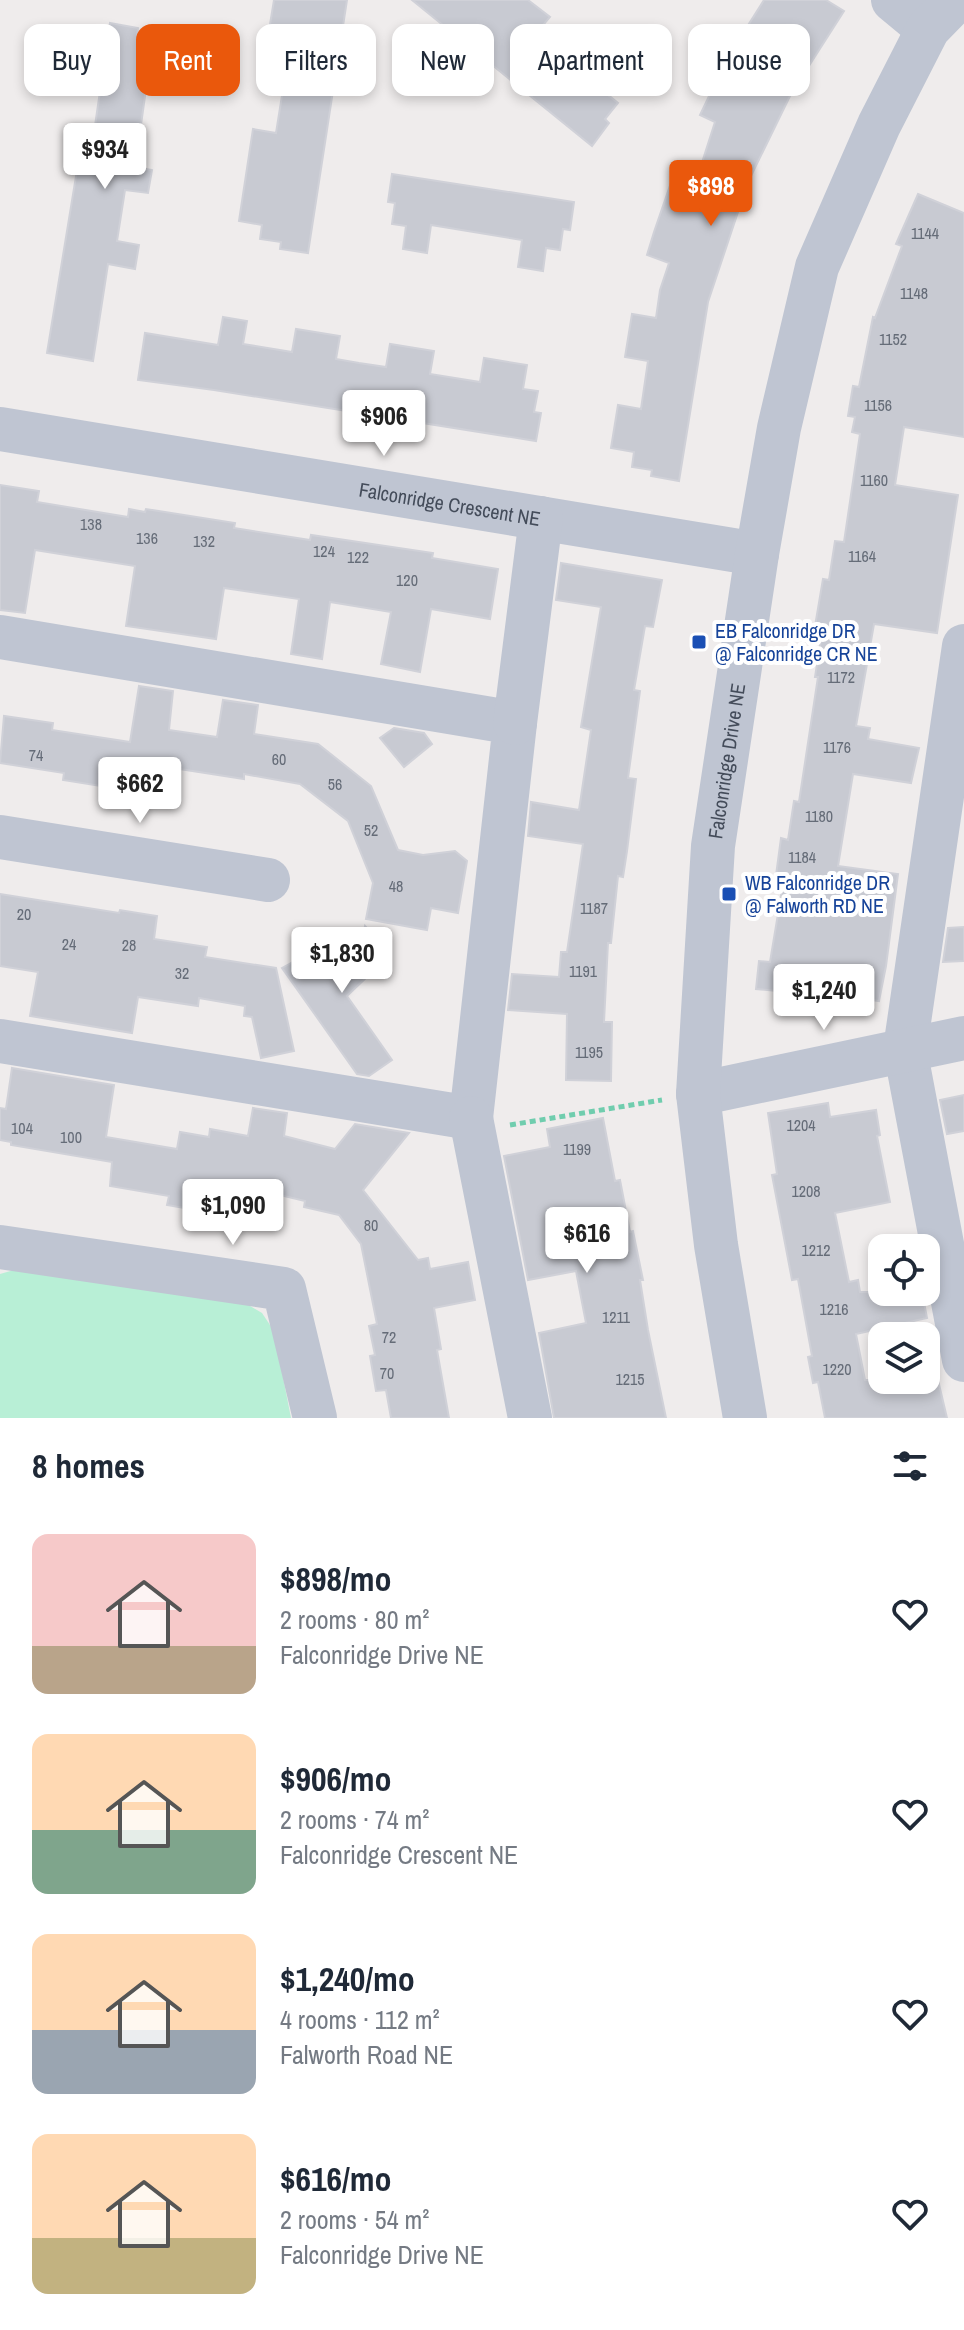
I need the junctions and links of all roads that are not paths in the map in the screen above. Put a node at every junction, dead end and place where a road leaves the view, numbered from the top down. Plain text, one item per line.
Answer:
1 (893, 0) edge
2 (942, 15) edge
3 (0, 429) edge
4 (541, 518) junction
5 (757, 554) junction
6 (0, 637) edge
7 (964, 646) edge
8 (515, 723) junction
9 (0, 837) edge
10 (268, 880) dead end
11 (964, 1038) edge
12 (0, 1041) edge
13 (905, 1049) junction
14 (698, 1094) junction
15 (471, 1118) junction
16 (0, 1247) edge
17 (964, 1360) edge
18 (315, 1418) edge
19 (530, 1418) edge
20 (745, 1418) edge

1 - 2 street
2 - 5 street, Falconridge Drive NE
3 - 4 street, Falconridge Crescent NE
4 - 5 street, Falconridge Crescent NE
4 - 8 street
5 - 14 street, Falconridge Drive NE
6 - 8 street
7 - 13 street
8 - 15 street
9 - 10 street
11 - 13 street
12 - 15 street
13 - 14 street
13 - 17 street
14 - 20 street, Falconridge Drive NE
15 - 19 street
16 - 18 street

